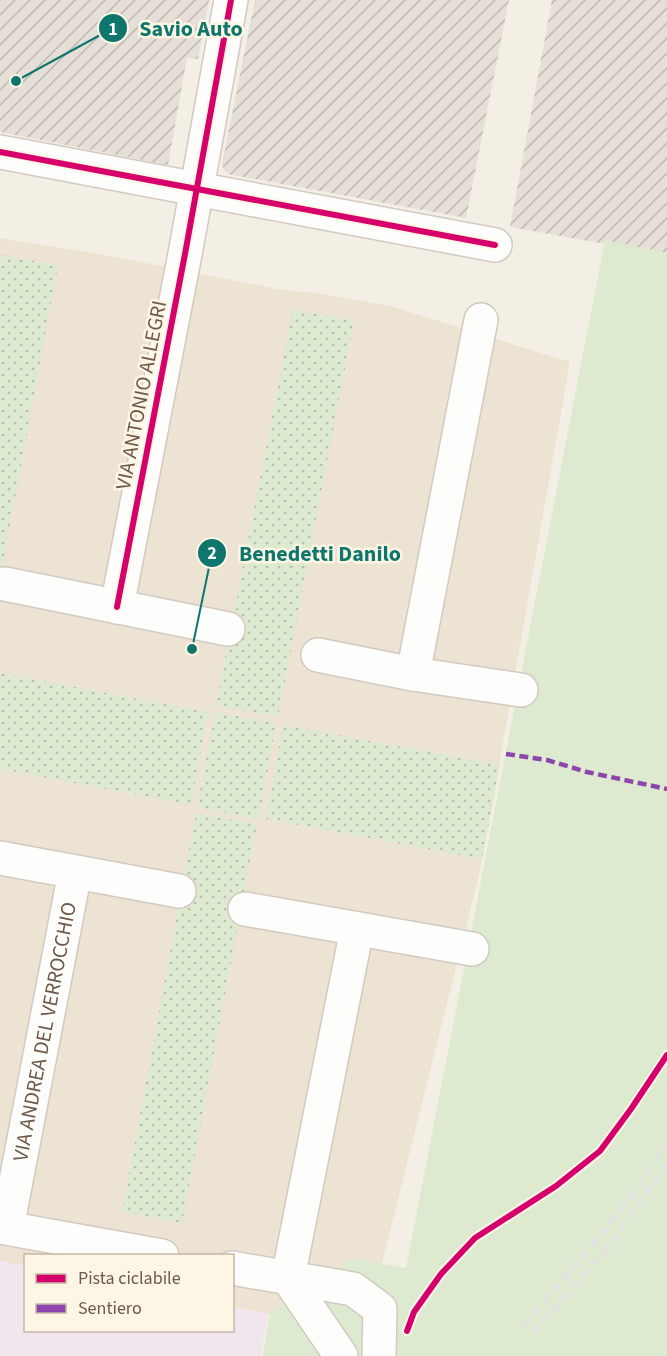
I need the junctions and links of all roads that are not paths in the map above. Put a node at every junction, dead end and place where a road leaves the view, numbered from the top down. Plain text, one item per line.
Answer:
1 (231, 0) edge
2 (0, 152) edge
3 (196, 189) junction
4 (495, 245) dead end
5 (481, 320) dead end
6 (5, 584) dead end
7 (117, 607) junction
8 (228, 629) dead end
9 (318, 655) dead end
10 (413, 674) junction
11 (521, 690) dead end
12 (0, 858) edge
13 (75, 872) junction
14 (179, 891) dead end
15 (245, 909) dead end
16 (357, 929) junction
17 (472, 949) dead end
18 (4, 1228) edge
19 (151, 1254) edge
20 (234, 1268) edge
21 (288, 1278) junction
22 (341, 1356) edge
23 (379, 1356) edge

1 - 3 street, VIA ANTONIO ALLEGRI
2 - 3 street
3 - 4 street
3 - 7 street, VIA ANTONIO ALLEGRI
5 - 10 street
6 - 7 street
7 - 8 street
9 - 10 street
10 - 11 street
12 - 13 street
13 - 14 street
13 - 18 street, VIA ANDREA DEL VERROCCHIO
15 - 16 street
16 - 17 street
16 - 21 street
18 - 19 street, VIA ANDREA DEL VERROCCHIO
20 - 21 street
21 - 22 street
21 - 23 street

